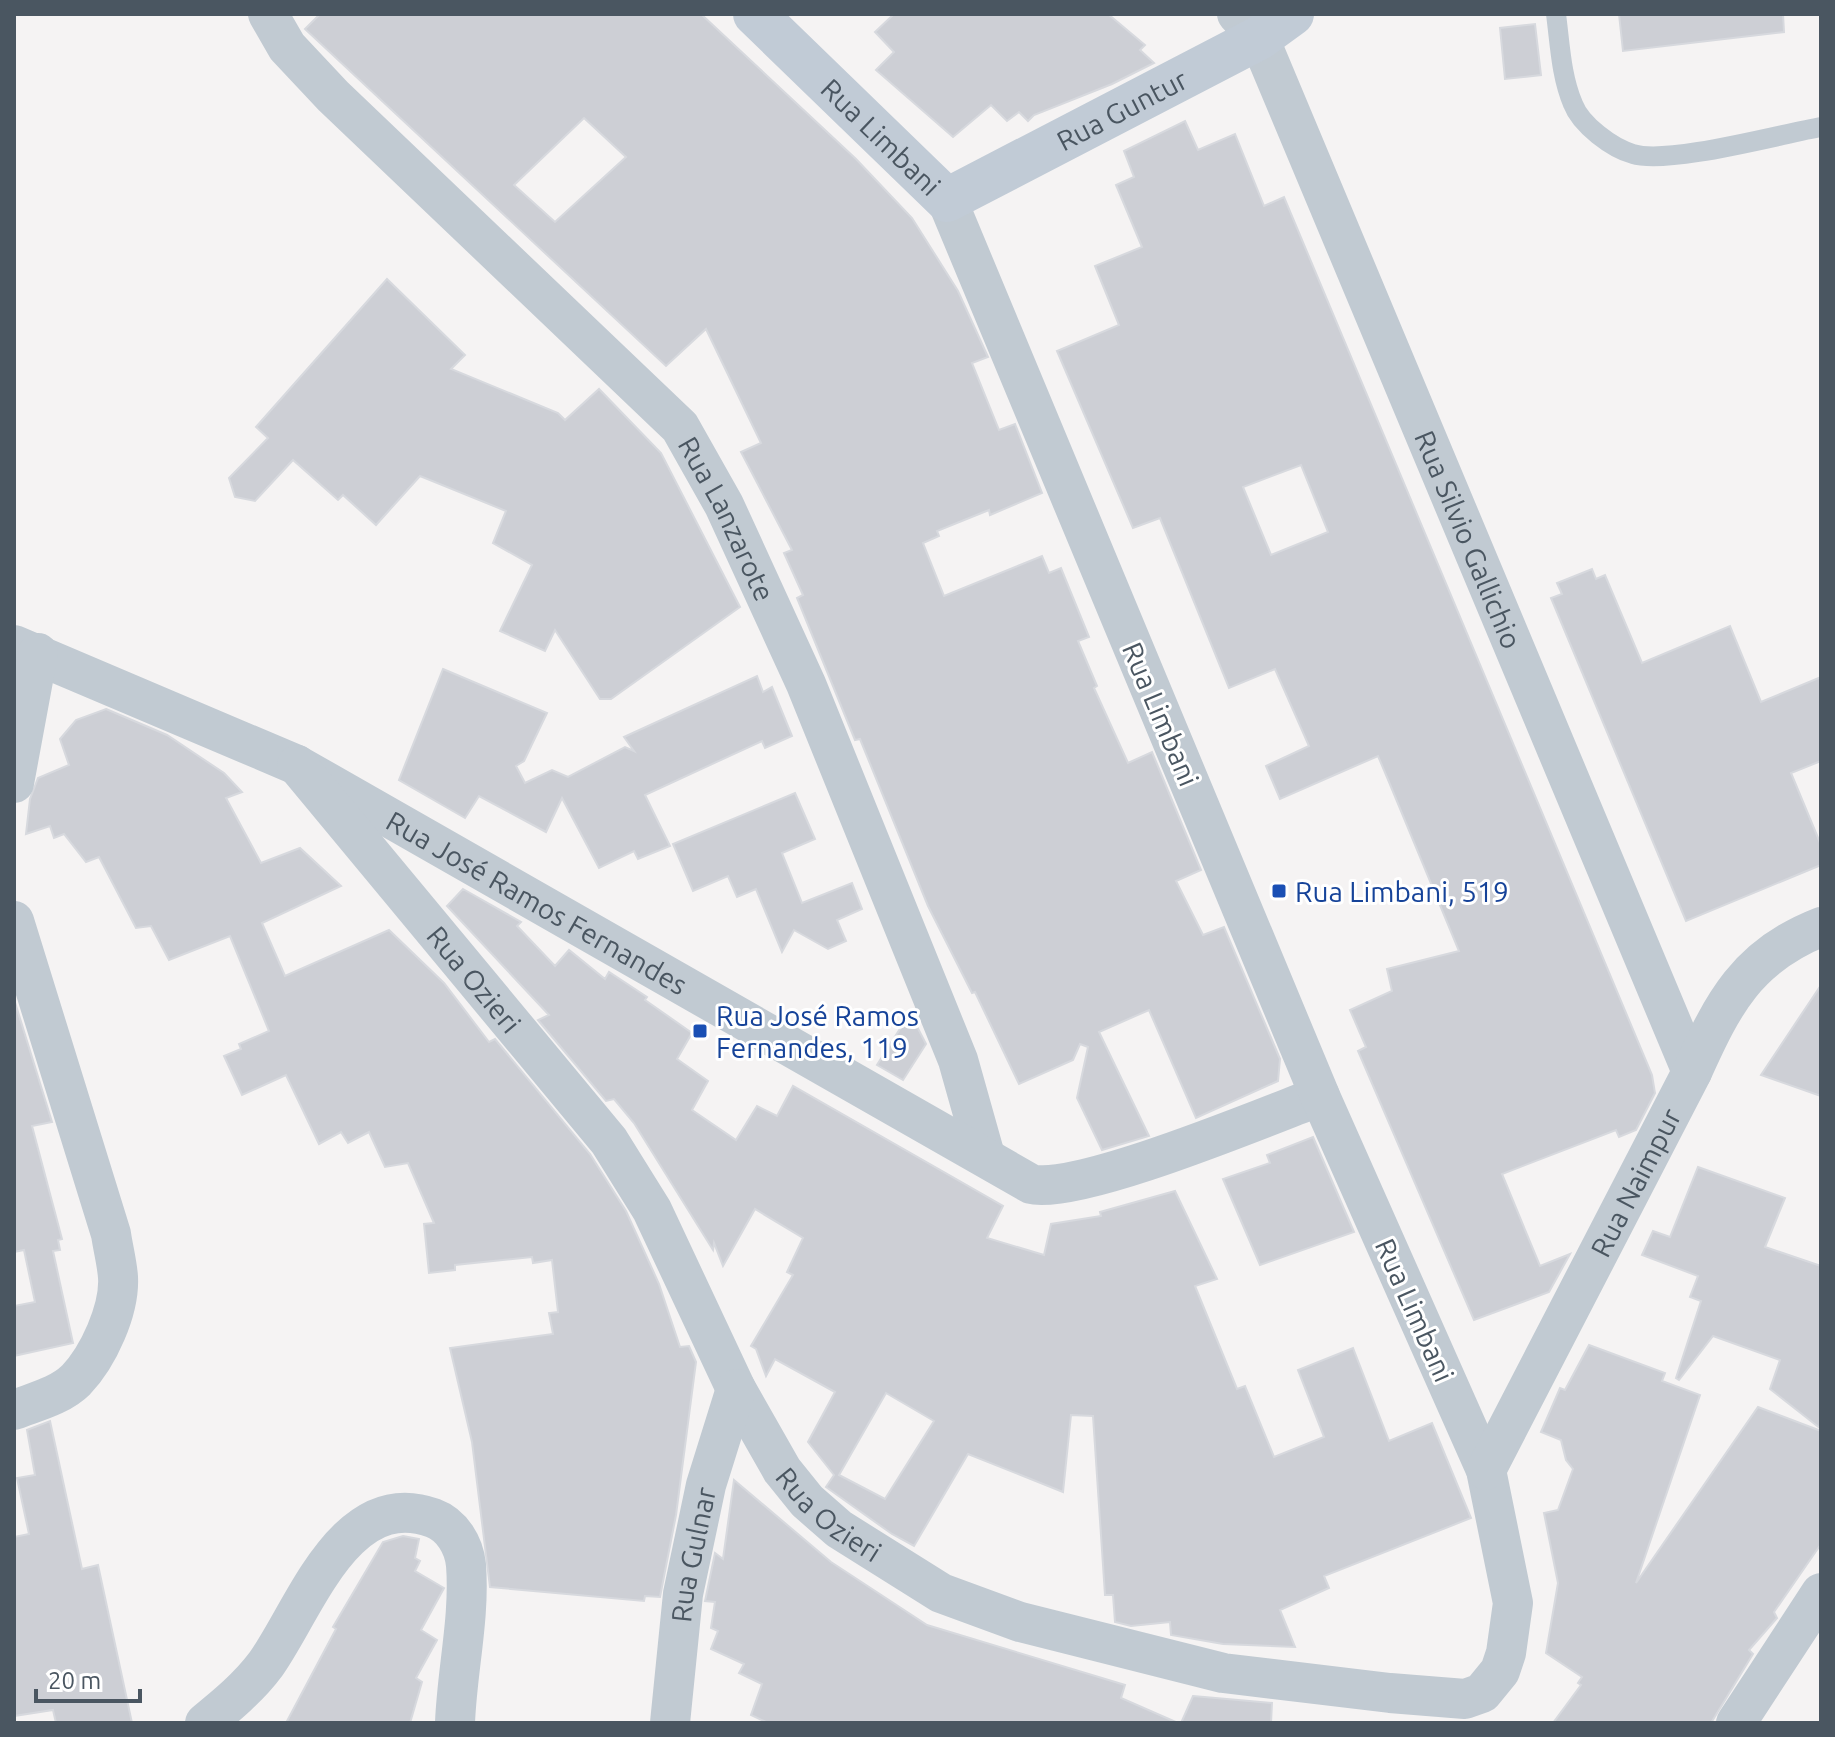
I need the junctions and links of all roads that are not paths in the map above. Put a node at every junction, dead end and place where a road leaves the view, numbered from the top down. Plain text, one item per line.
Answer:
1 (268, 14) edge
2 (755, 14) edge
3 (1556, 14) edge
4 (1263, 22) edge
5 (1821, 127) edge
6 (947, 200) junction
7 (26, 649) edge
8 (297, 765) junction
9 (14, 783) edge
10 (14, 921) edge
11 (1821, 927) edge
12 (1692, 1072) junction
13 (1320, 1096) junction
14 (985, 1156) junction
15 (736, 1389) junction
16 (14, 1410) edge
17 (1486, 1470) junction
18 (1821, 1593) edge
19 (205, 1723) edge
20 (455, 1723) edge
21 (670, 1723) edge
22 (1736, 1723) edge

1 - 14 street, Rua Lanzarote
2 - 6 main road, Rua Limbani
3 - 5 lane
4 - 6 main road, Rua Guntur
4 - 12 street, Rua Silvio Gallichio
6 - 13 street, Rua Limbani
7 - 8 street, Rua José Ramos Fernandes
7 - 9 street
8 - 14 street, Rua José Ramos Fernandes
8 - 15 street, Rua Ozieri
10 - 16 street
11 - 12 street, Rua Naimpur
12 - 17 street, Rua Naimpur
13 - 14 street, Rua José Ramos Fernandes
13 - 17 street, Rua Limbani
15 - 17 street, Rua Ozieri
15 - 21 street, Rua Gulnar
18 - 22 street
19 - 20 street

